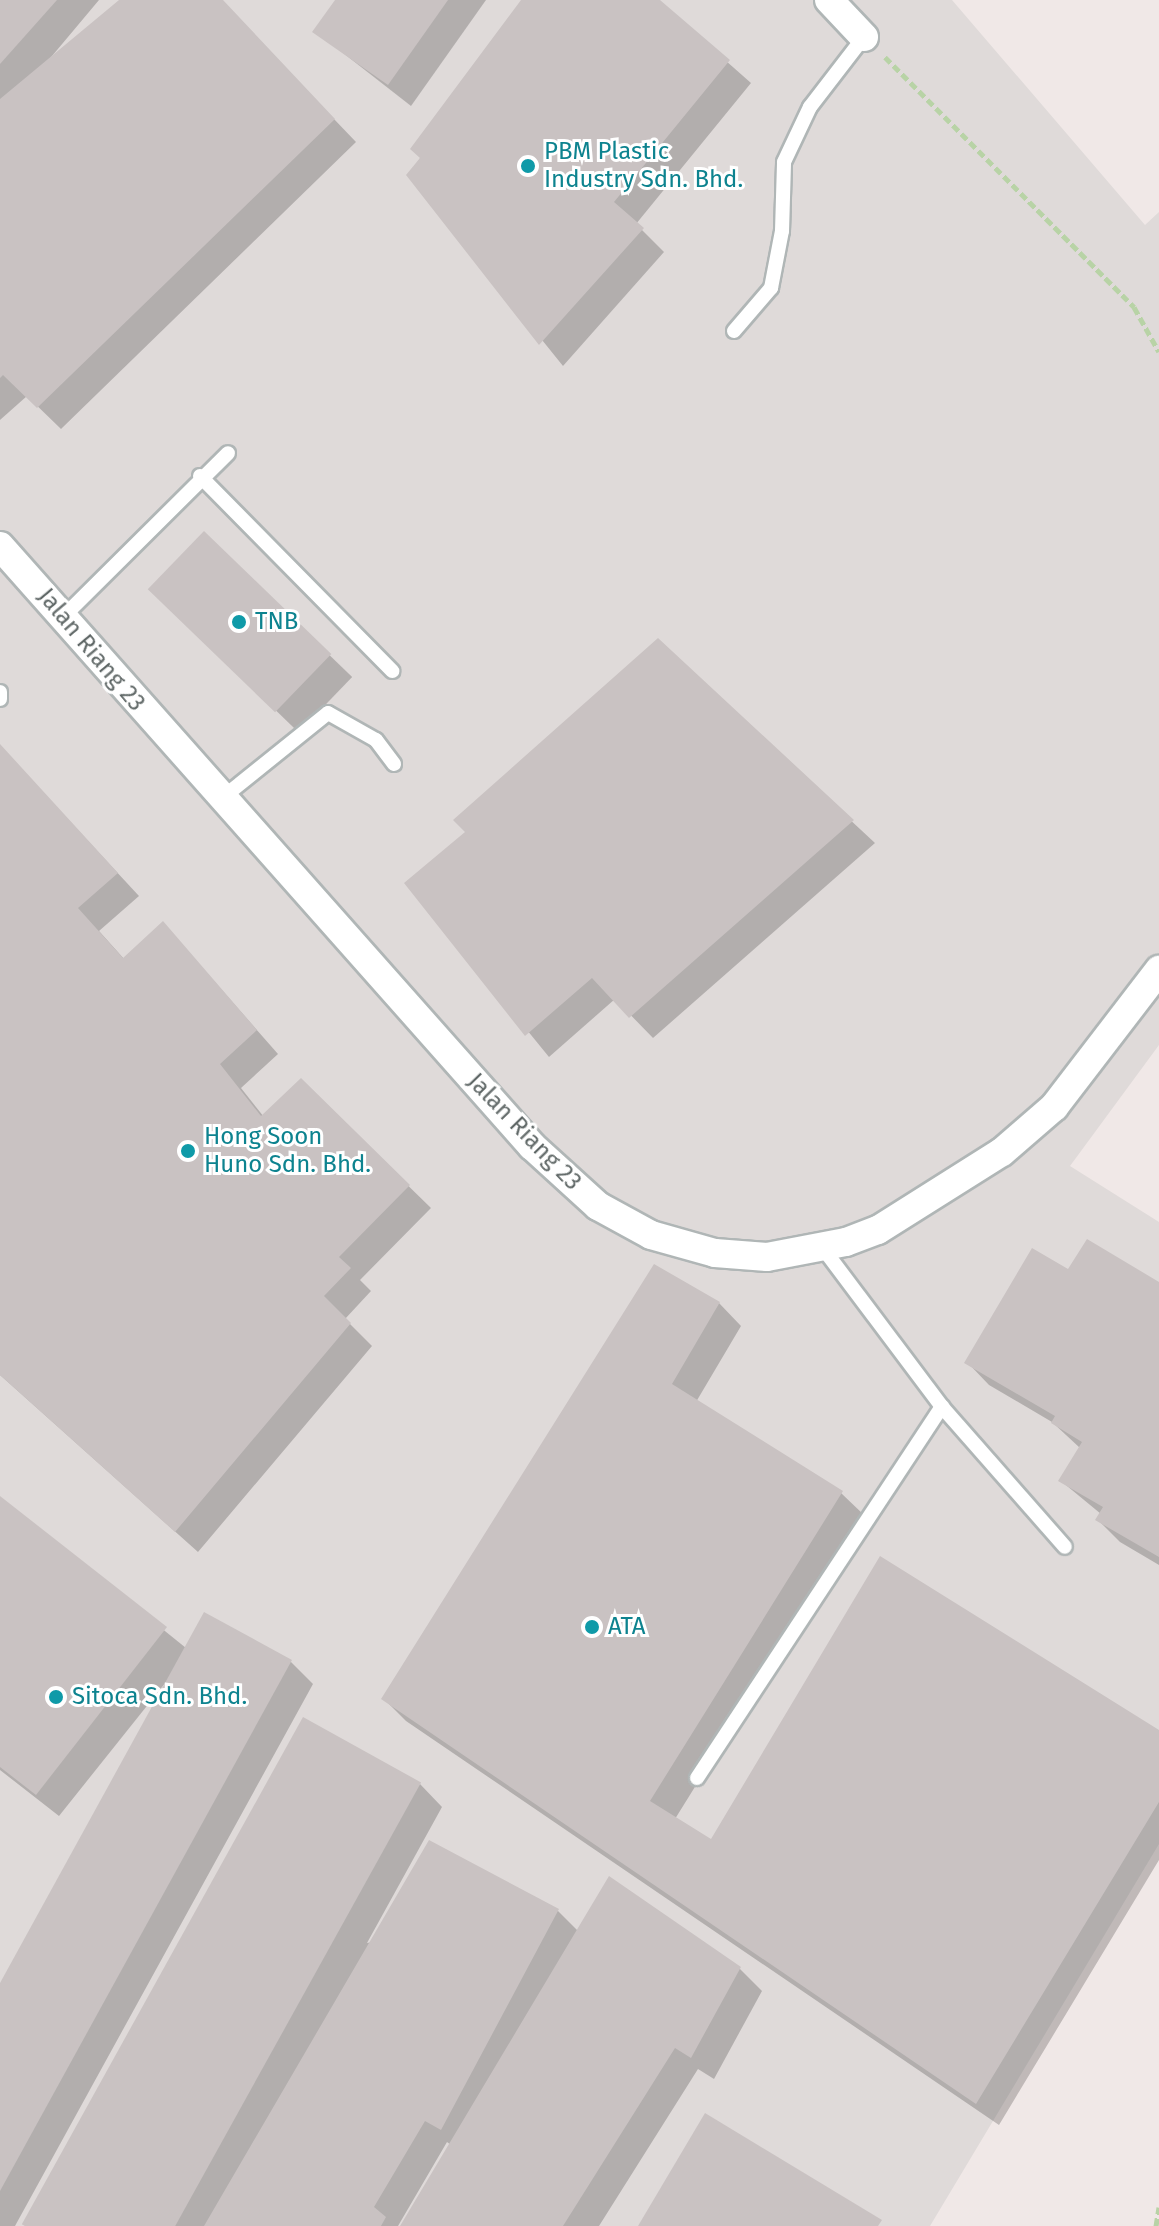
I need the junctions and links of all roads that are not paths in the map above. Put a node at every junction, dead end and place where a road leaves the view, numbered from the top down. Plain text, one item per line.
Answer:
1 (829, 0) edge
2 (864, 37) joint
3 (734, 331) dead end
4 (228, 453) dead end
5 (200, 476) junction
6 (0, 546) edge
7 (64, 616) junction
8 (392, 671) dead end
9 (0, 692) edge
10 (0, 699) edge
11 (394, 764) dead end
12 (221, 799) junction
13 (1159, 970) edge
14 (822, 1247) junction
15 (942, 1407) junction
16 (1065, 1547) dead end
17 (697, 1778) dead end

1 - 2 street
2 - 3 lane
4 - 5 lane
5 - 7 lane
5 - 8 lane
6 - 7 street, Jalan Riang 23
7 - 12 street, Jalan Riang 23
9 - 10 lane
11 - 12 lane
12 - 14 street, Jalan Riang 23
13 - 14 street, Jalan Riang 23
14 - 15 lane
15 - 16 lane
15 - 17 lane

